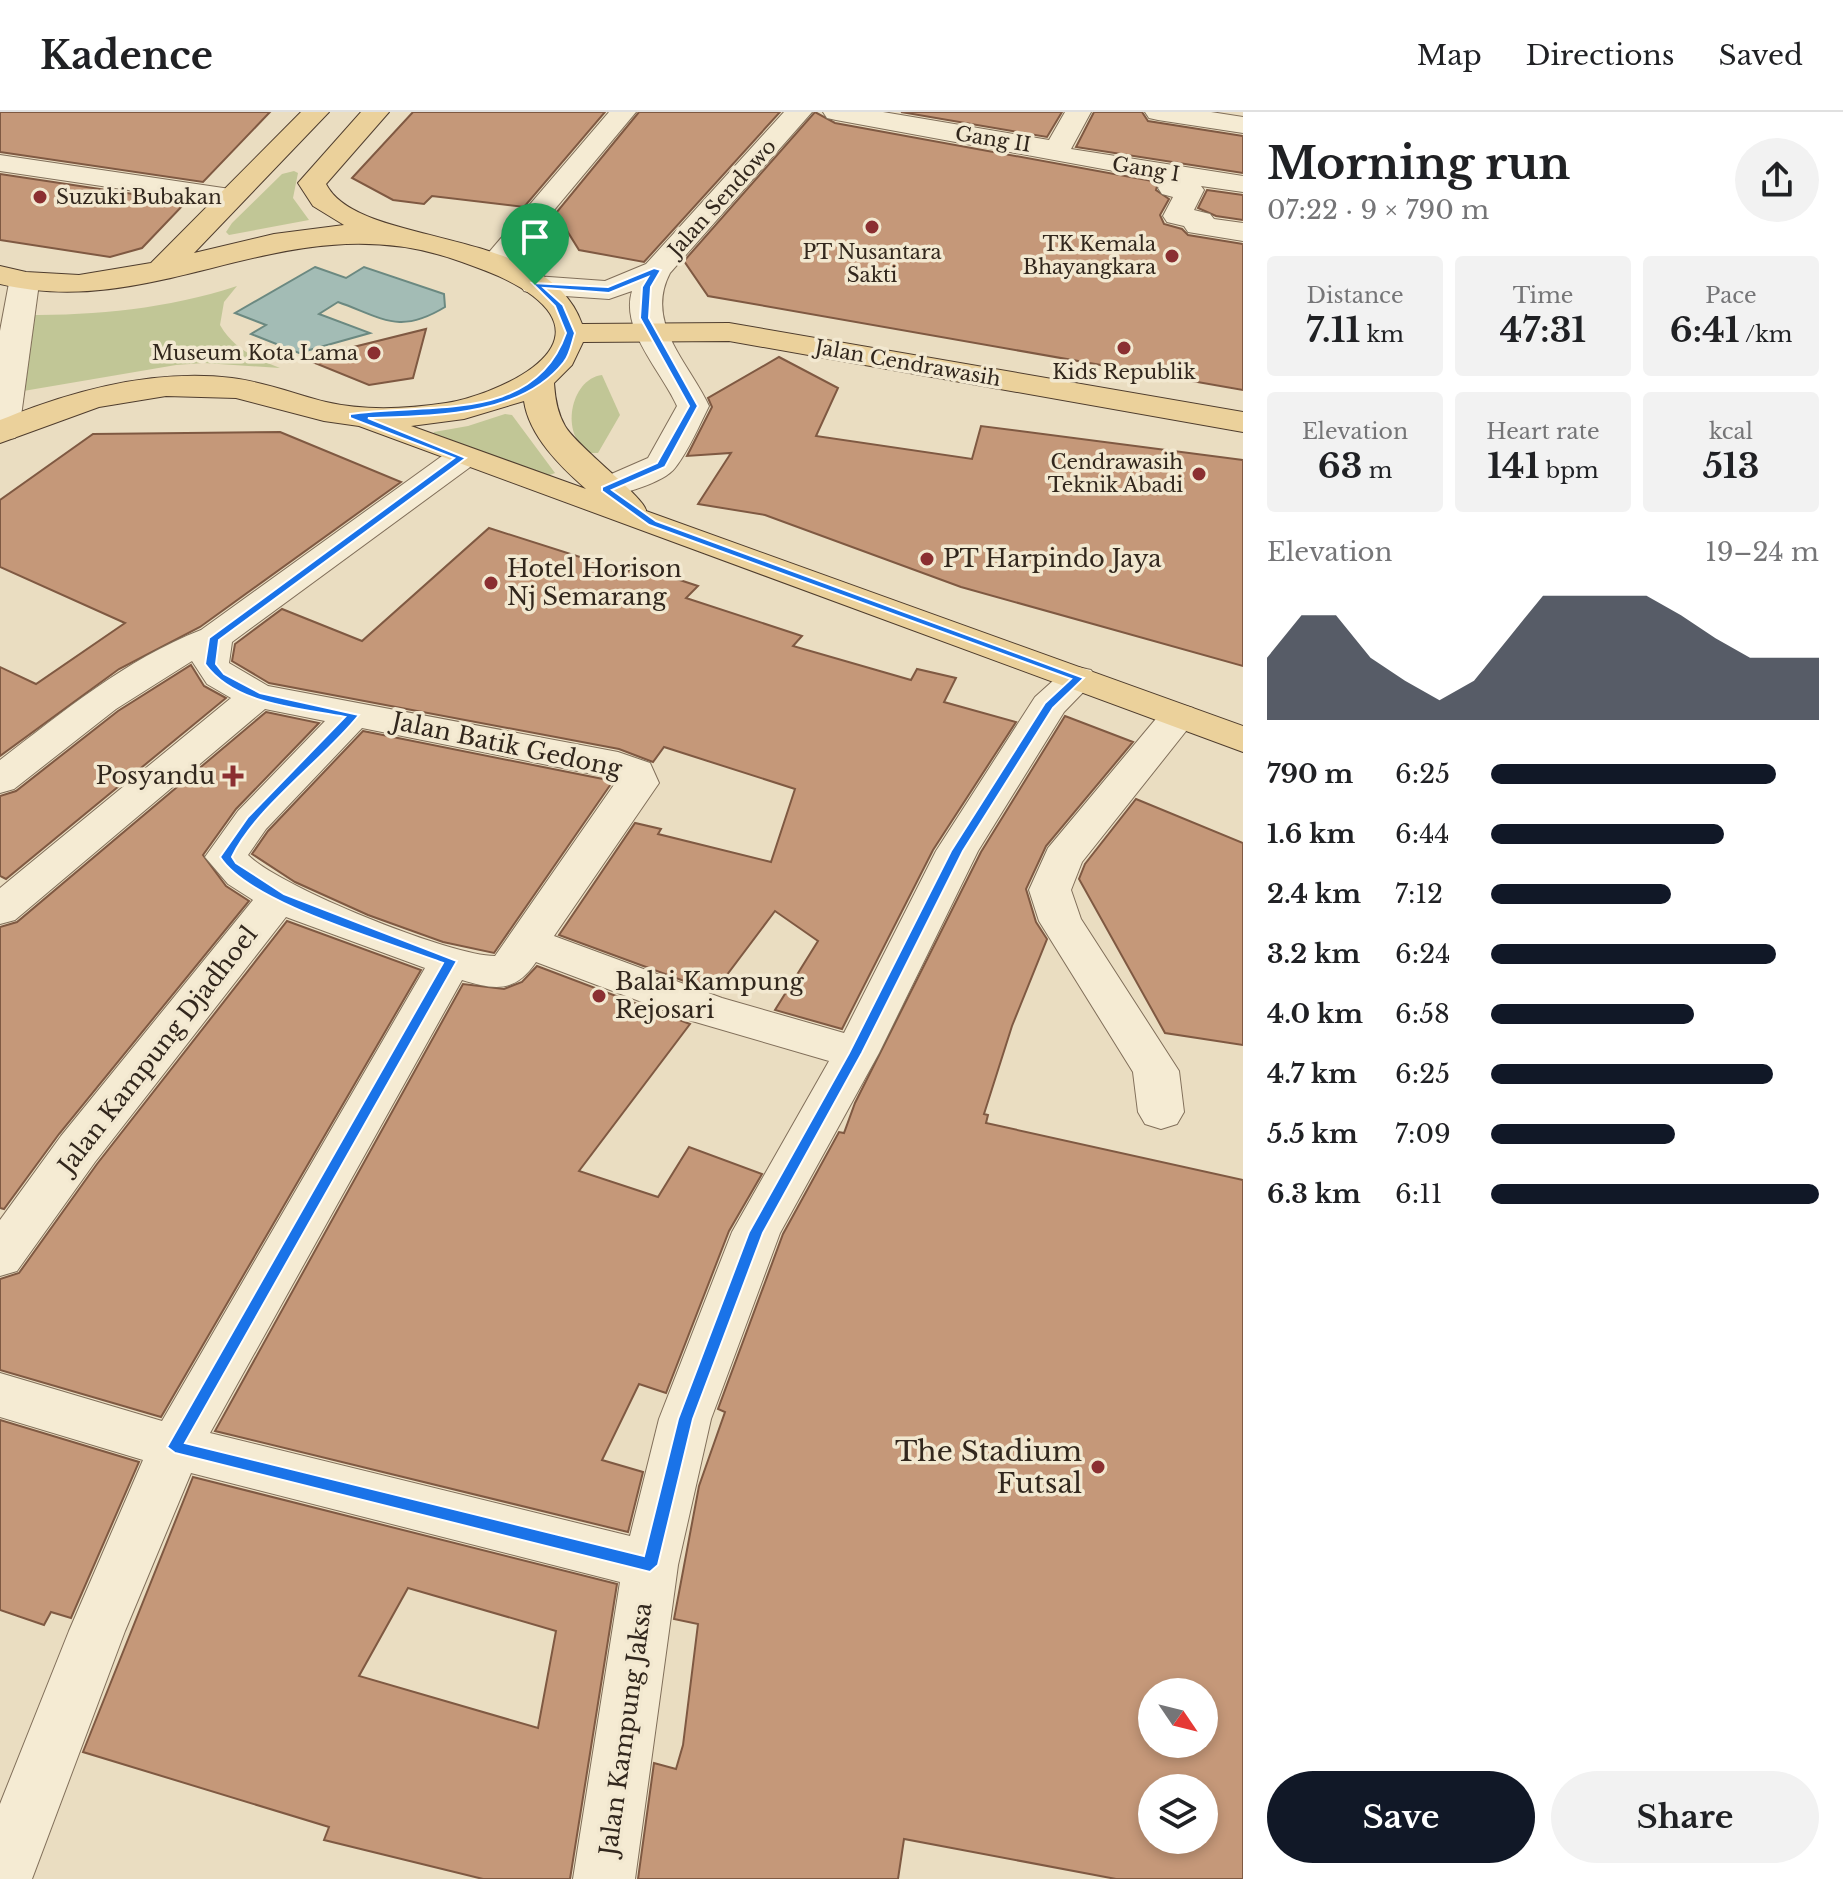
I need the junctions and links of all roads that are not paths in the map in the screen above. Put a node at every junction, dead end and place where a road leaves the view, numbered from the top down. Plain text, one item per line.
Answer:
1 (316, 112) edge
2 (376, 112) edge
3 (623, 112) edge
4 (799, 112) edge
5 (836, 112) edge
6 (983, 112) edge
7 (1158, 112) edge
8 (888, 117) edge
9 (1243, 125) edge
10 (1068, 130) edge
11 (1101, 132) dead end
12 (968, 135) junction
13 (0, 163) edge
14 (1180, 174) junction
15 (1243, 184) edge
16 (230, 197) junction
17 (1243, 232) edge
18 (389, 234) junction
19 (494, 264) junction
20 (657, 270) junction
21 (158, 271) junction
22 (12, 279) edge
23 (535, 285) junction
24 (570, 333) junction
25 (650, 333) junction
26 (538, 381) junction
27 (353, 416) junction
28 (1243, 422) edge
29 (2, 432) edge
30 (461, 458) junction
31 (605, 489) junction
32 (653, 523) junction
33 (214, 638) junction
34 (1078, 678) junction
35 (257, 696) junction
36 (353, 715) junction
37 (1179, 716) junction
38 (1243, 740) edge
39 (0, 780) edge
40 (279, 897) junction
41 (0, 910) edge
42 (526, 942) junction
43 (451, 961) junction
44 (856, 1053) junction
45 (1161, 1112) dead end
46 (0, 1257) edge
47 (0, 1395) edge
48 (175, 1447) junction
49 (650, 1565) junction
50 (1, 1879) edge
51 (604, 1879) edge

1 - 16 main road
2 - 18 main road
3 - 19 street
4 - 20 street, Jalan Sendowo
5 - 8 street, Gang II
6 - 12 street
7 - 9 street
8 - 12 street, Gang II
10 - 11 street
10 - 12 street, Gang II
10 - 14 street, Gang I
13 - 16 street
14 - 15 street, Gang I
14 - 17 street
16 - 21 main road
18 - 19 main road
18 - 21 main road
19 - 23 main road
20 - 23 street
20 - 25 street, Jalan Sendowo
21 - 22 main road
22 - 29 street
23 - 24 main road
24 - 25 main road, Jalan Cendrawasih
24 - 26 main road
25 - 28 main road, Jalan Cendrawasih
25 - 31 street
26 - 27 main road
26 - 31 main road
27 - 29 main road
27 - 30 main road
30 - 32 main road
30 - 33 street
31 - 32 main road
32 - 34 main road
33 - 35 street, Jalan Batik Gedong
33 - 39 street
34 - 37 main road
34 - 44 street, Jalan Kampung Jaksa
35 - 36 street, Jalan Batik Gedong
35 - 41 street
36 - 40 street
36 - 42 street, Jalan Batik Gedong
37 - 38 main road
37 - 45 street
40 - 43 street
40 - 46 street, Jalan Kampung Djadhoel
42 - 43 street
42 - 44 street
43 - 48 street
44 - 49 street, Jalan Kampung Jaksa
47 - 48 street
48 - 49 street
48 - 50 street
49 - 51 street, Jalan Kampung Jaksa

